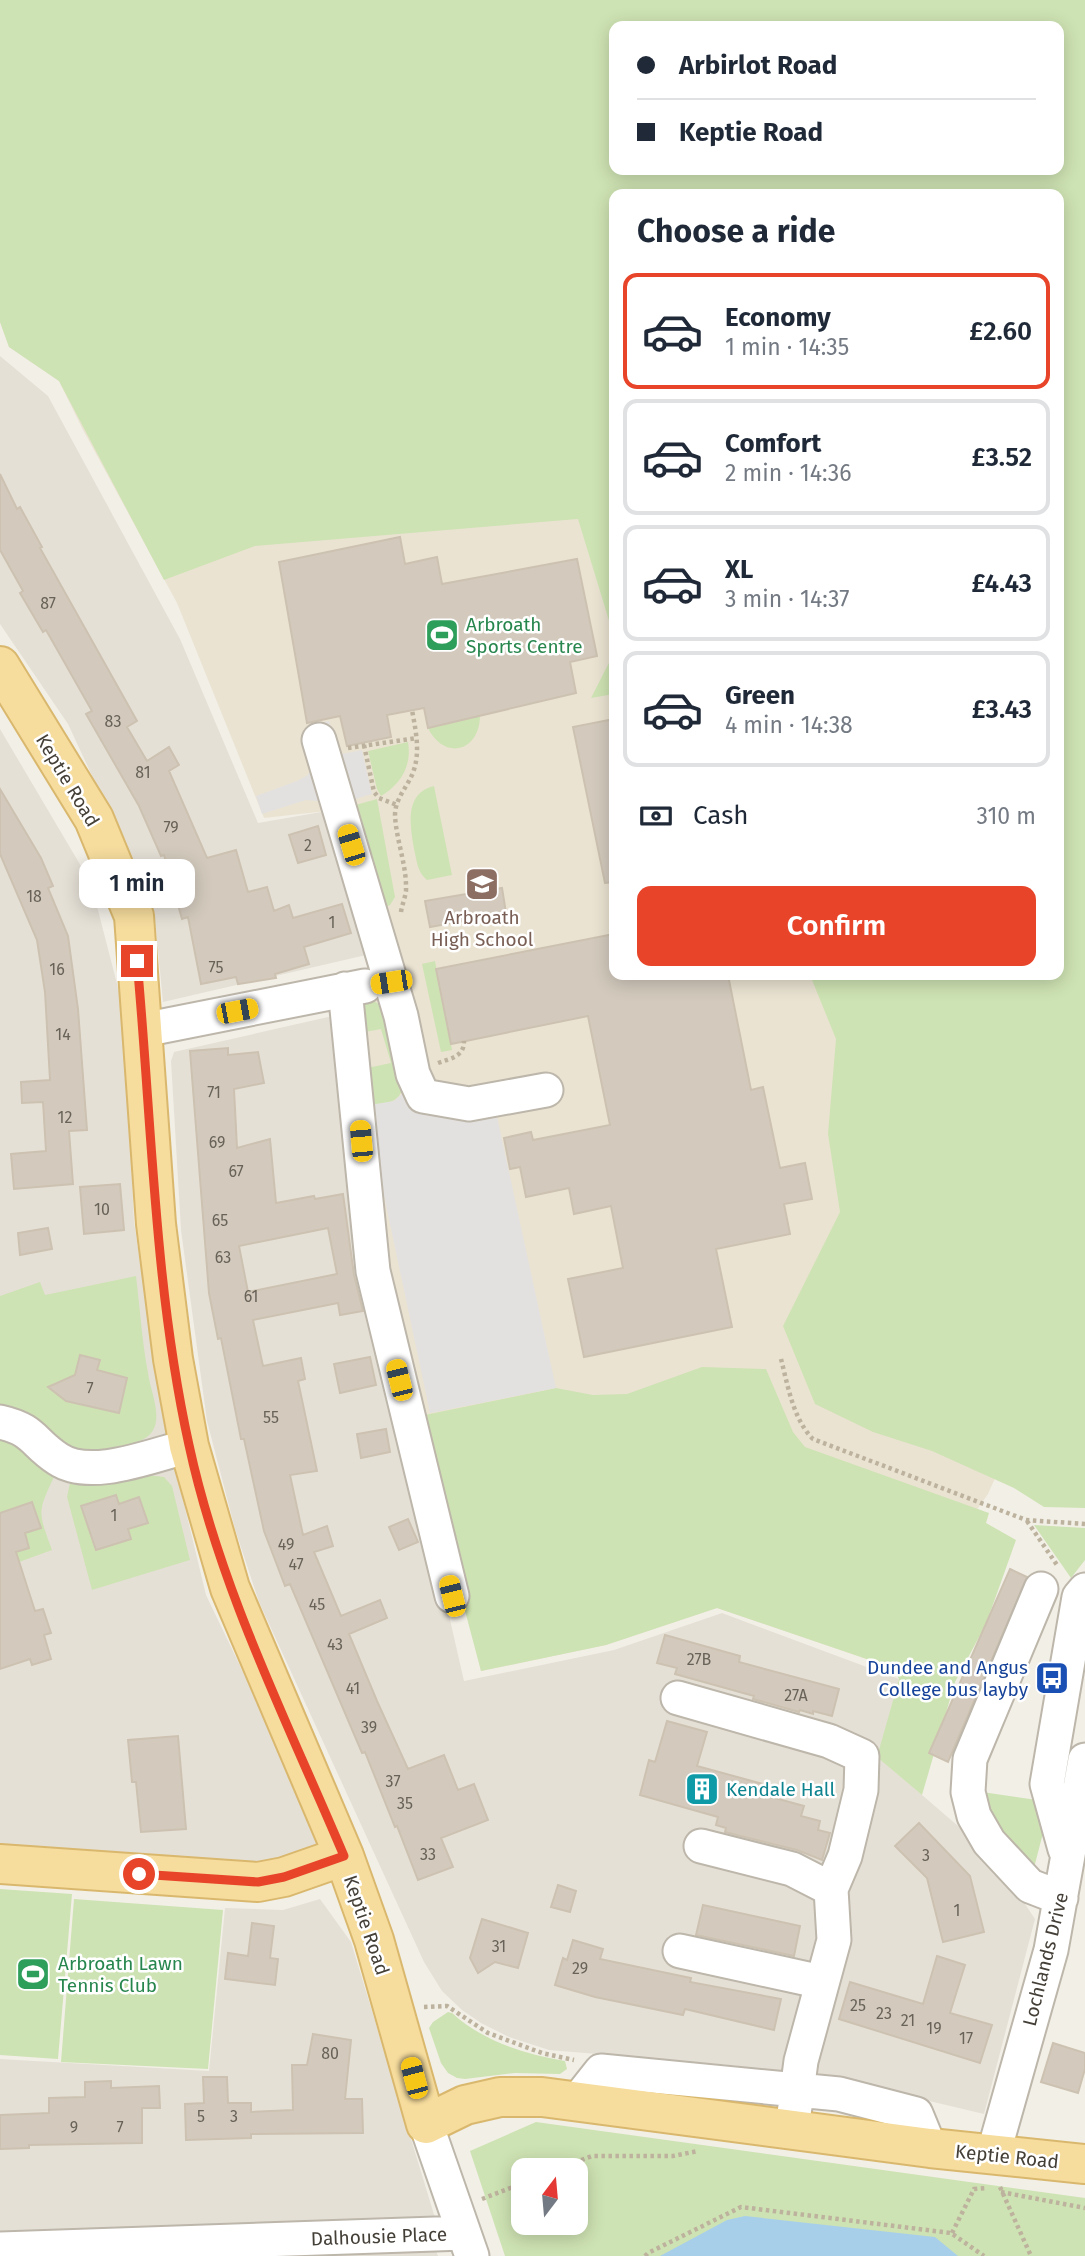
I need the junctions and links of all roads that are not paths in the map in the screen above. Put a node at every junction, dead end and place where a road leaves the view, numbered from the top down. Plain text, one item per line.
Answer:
1 (3, 680) edge
2 (321, 746) road end
3 (391, 982) junction
4 (345, 989) junction
5 (143, 1030) junction
6 (546, 1090) dead end
7 (0, 1422) edge
8 (189, 1447) junction
9 (1041, 1589) dead end
10 (1082, 1594) edge
11 (452, 1596) dead end
12 (678, 1699) dead end
13 (1085, 1760) edge
14 (701, 1846) dead end
15 (344, 1856) junction
16 (1068, 1858) junction
17 (0, 1864) edge
18 (831, 1889) junction
19 (1061, 1898) junction
20 (680, 1951) dead end
21 (822, 1982) junction
22 (589, 2086) junction
23 (798, 2091) junction
24 (426, 2124) junction
25 (792, 2129) junction
26 (930, 2148) junction
27 (1085, 2164) edge
28 (998, 2179) junction
29 (464, 2233) edge
30 (0, 2249) edge

1 - 5 main road, Keptie Road
2 - 3 street
3 - 4 street
3 - 6 street
4 - 5 street
4 - 11 street
5 - 8 main road, Keptie Road
7 - 8 street
8 - 15 main road, Keptie Road
9 - 19 street
10 - 16 street
12 - 18 street
13 - 16 street, Lochlands Drive
14 - 18 street
15 - 17 main road
15 - 24 main road, Keptie Road
16 - 19 street, Lochlands Drive
18 - 21 street
19 - 28 street, Lochlands Drive
20 - 21 street
21 - 23 street
22 - 23 street, Keptie Road
22 - 24 main road, Keptie Road
22 - 25 main road, Keptie Road
23 - 25 street
23 - 26 street, Keptie Road
24 - 29 street
25 - 26 main road, Keptie Road
26 - 28 main road, Keptie Road
27 - 28 main road, Keptie Road
29 - 30 street, Dalhousie Place

